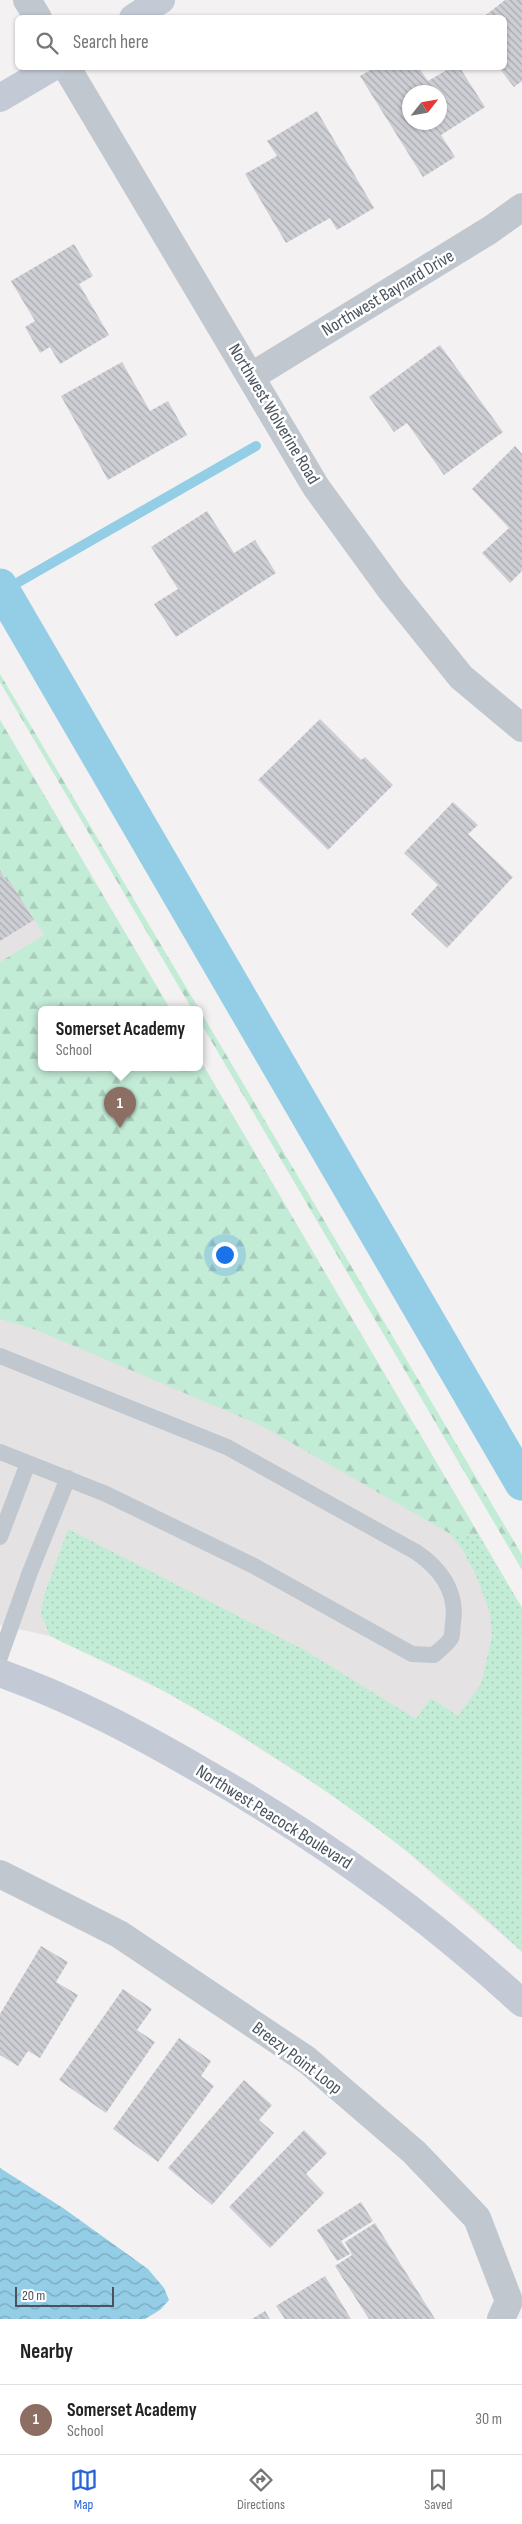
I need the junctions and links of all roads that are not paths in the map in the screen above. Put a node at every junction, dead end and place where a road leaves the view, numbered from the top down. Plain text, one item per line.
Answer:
1 (27, 0) edge
2 (161, 0) edge
3 (36, 15) edge
4 (138, 15) edge
5 (48, 70) edge
6 (68, 70) edge
7 (0, 98) edge
8 (522, 207) edge
9 (252, 376) junction
10 (522, 728) edge
11 (0, 1356) edge
12 (0, 1452) edge
13 (28, 1463) junction
14 (68, 1478) junction
15 (0, 1537) edge
16 (0, 1657) edge
17 (0, 1673) edge
18 (0, 1874) edge
19 (522, 2003) edge
20 (500, 2319) edge

1 - 3 street
2 - 4 street
5 - 7 street
6 - 9 street, Northwest Wolverine Road
8 - 9 street, Northwest Baynard Drive
9 - 10 street, Northwest Wolverine Road
11 - 14 lane
12 - 13 lane
13 - 14 lane
13 - 15 lane
14 - 16 lane
17 - 19 street, Northwest Peacock Boulevard
18 - 20 street, Breezy Point Loop

